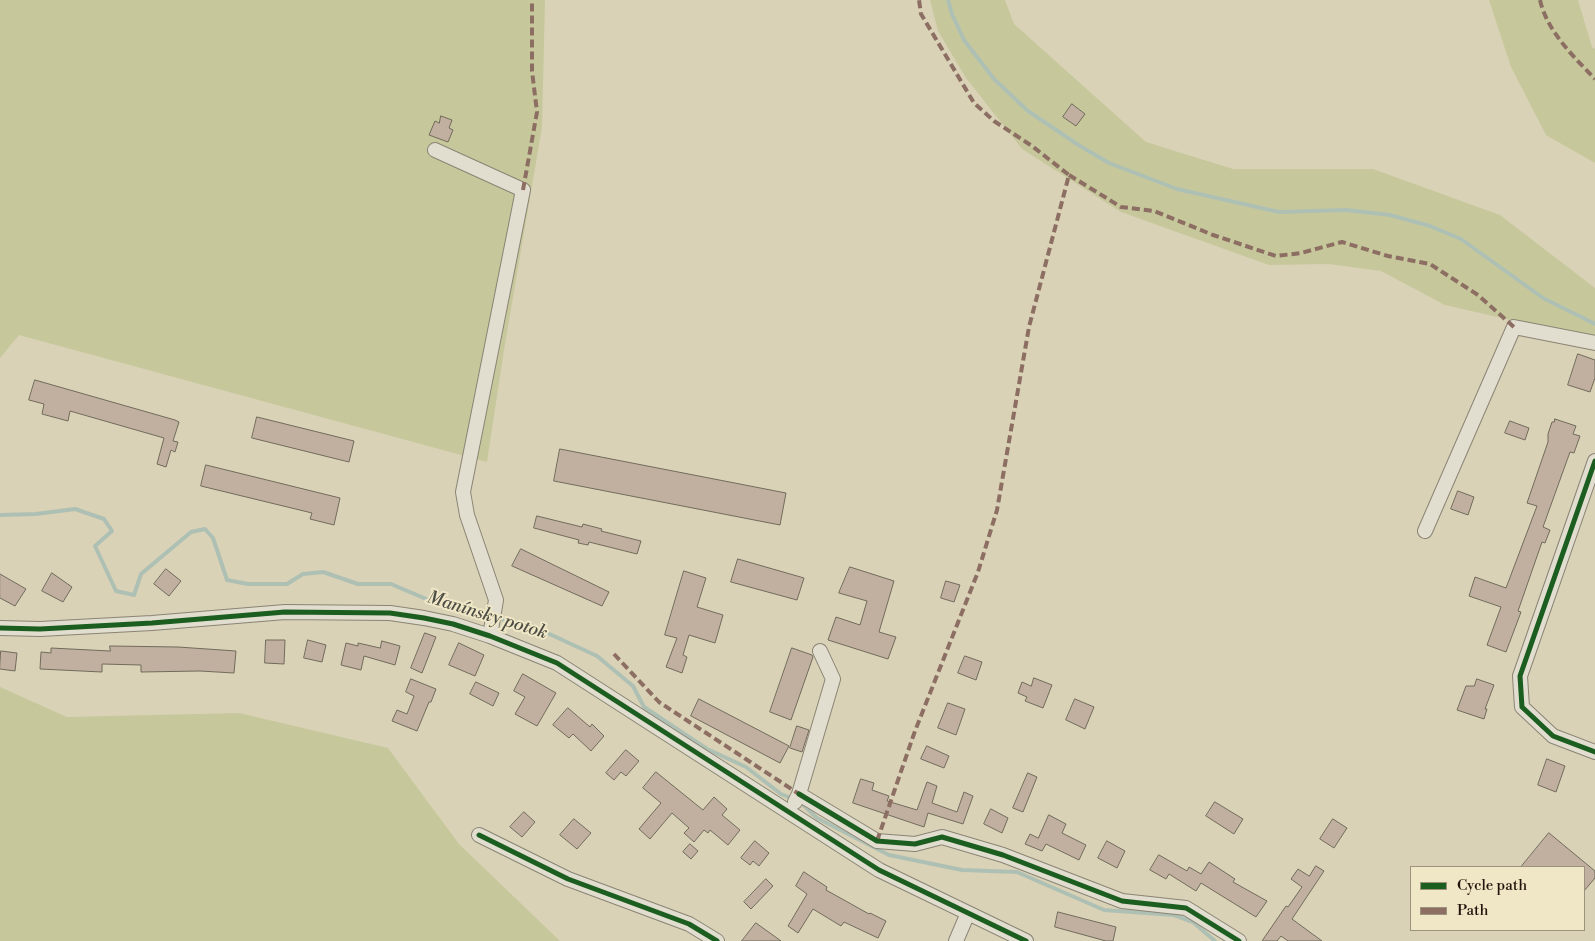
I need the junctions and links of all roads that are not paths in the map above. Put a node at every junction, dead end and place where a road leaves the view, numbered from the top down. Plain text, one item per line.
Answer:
1 (435, 150) dead end
2 (1595, 343) edge
3 (1595, 461) edge
4 (1425, 532) dead end
5 (0, 628) edge
6 (490, 636) junction
7 (820, 651) dead end
8 (1595, 752) edge
9 (799, 794) junction
10 (790, 813) junction
11 (479, 834) dead end
12 (968, 913) junction
13 (717, 941) edge
14 (956, 941) edge
15 (1026, 941) edge
16 (1239, 941) edge

1 - 6 street
2 - 4 street
3 - 8 street
5 - 6 street
6 - 10 street
7 - 9 street
9 - 10 street
9 - 16 street
10 - 12 street
11 - 13 street
12 - 14 street
12 - 15 street

